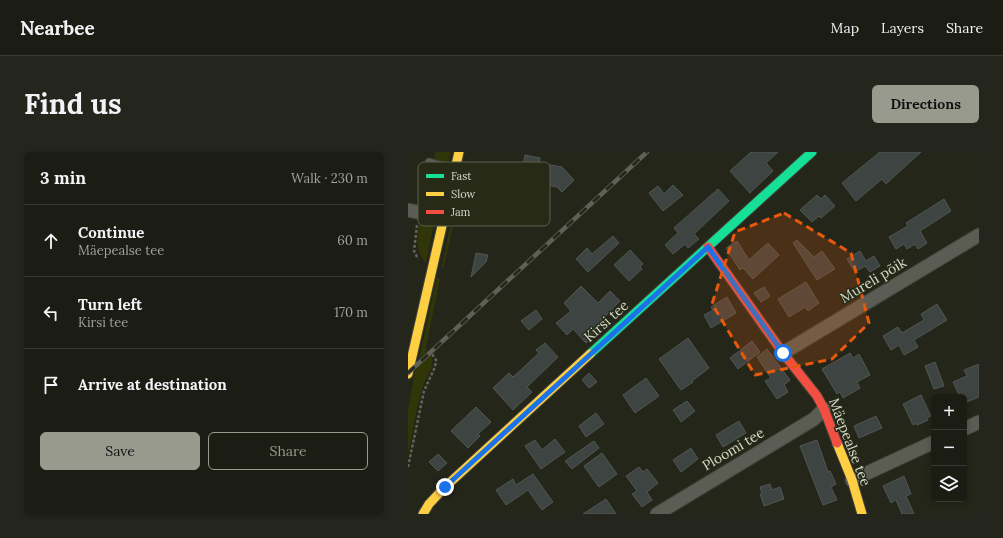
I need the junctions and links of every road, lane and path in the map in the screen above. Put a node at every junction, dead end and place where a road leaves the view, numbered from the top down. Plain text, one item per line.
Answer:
1 (458, 152) edge
2 (812, 152) edge
3 (456, 162) edge
4 (408, 210) edge
5 (418, 212) edge
6 (442, 226) edge
7 (979, 235) edge
8 (708, 247) junction
9 (430, 348) dead end
10 (783, 353) junction
11 (408, 374) edge
12 (824, 409) junction
13 (979, 422) edge
14 (967, 427) edge
15 (931, 443) edge
16 (408, 468) edge
17 (852, 480) junction
18 (423, 514) edge
19 (657, 514) edge
20 (862, 514) edge

1 - 3 street
2 - 8 street, Kirsi tee
4 - 5 street
6 - 11 street
7 - 10 street, Mureli põik
8 - 10 street, Mäepealse tee
8 - 18 street, Kirsi tee
9 - 16 path
10 - 12 street, Mäepealse tee
12 - 17 street, Mäepealse tee
12 - 19 street, Ploomi tee
13 - 14 street
15 - 17 street
17 - 20 street, Mäepealse tee

